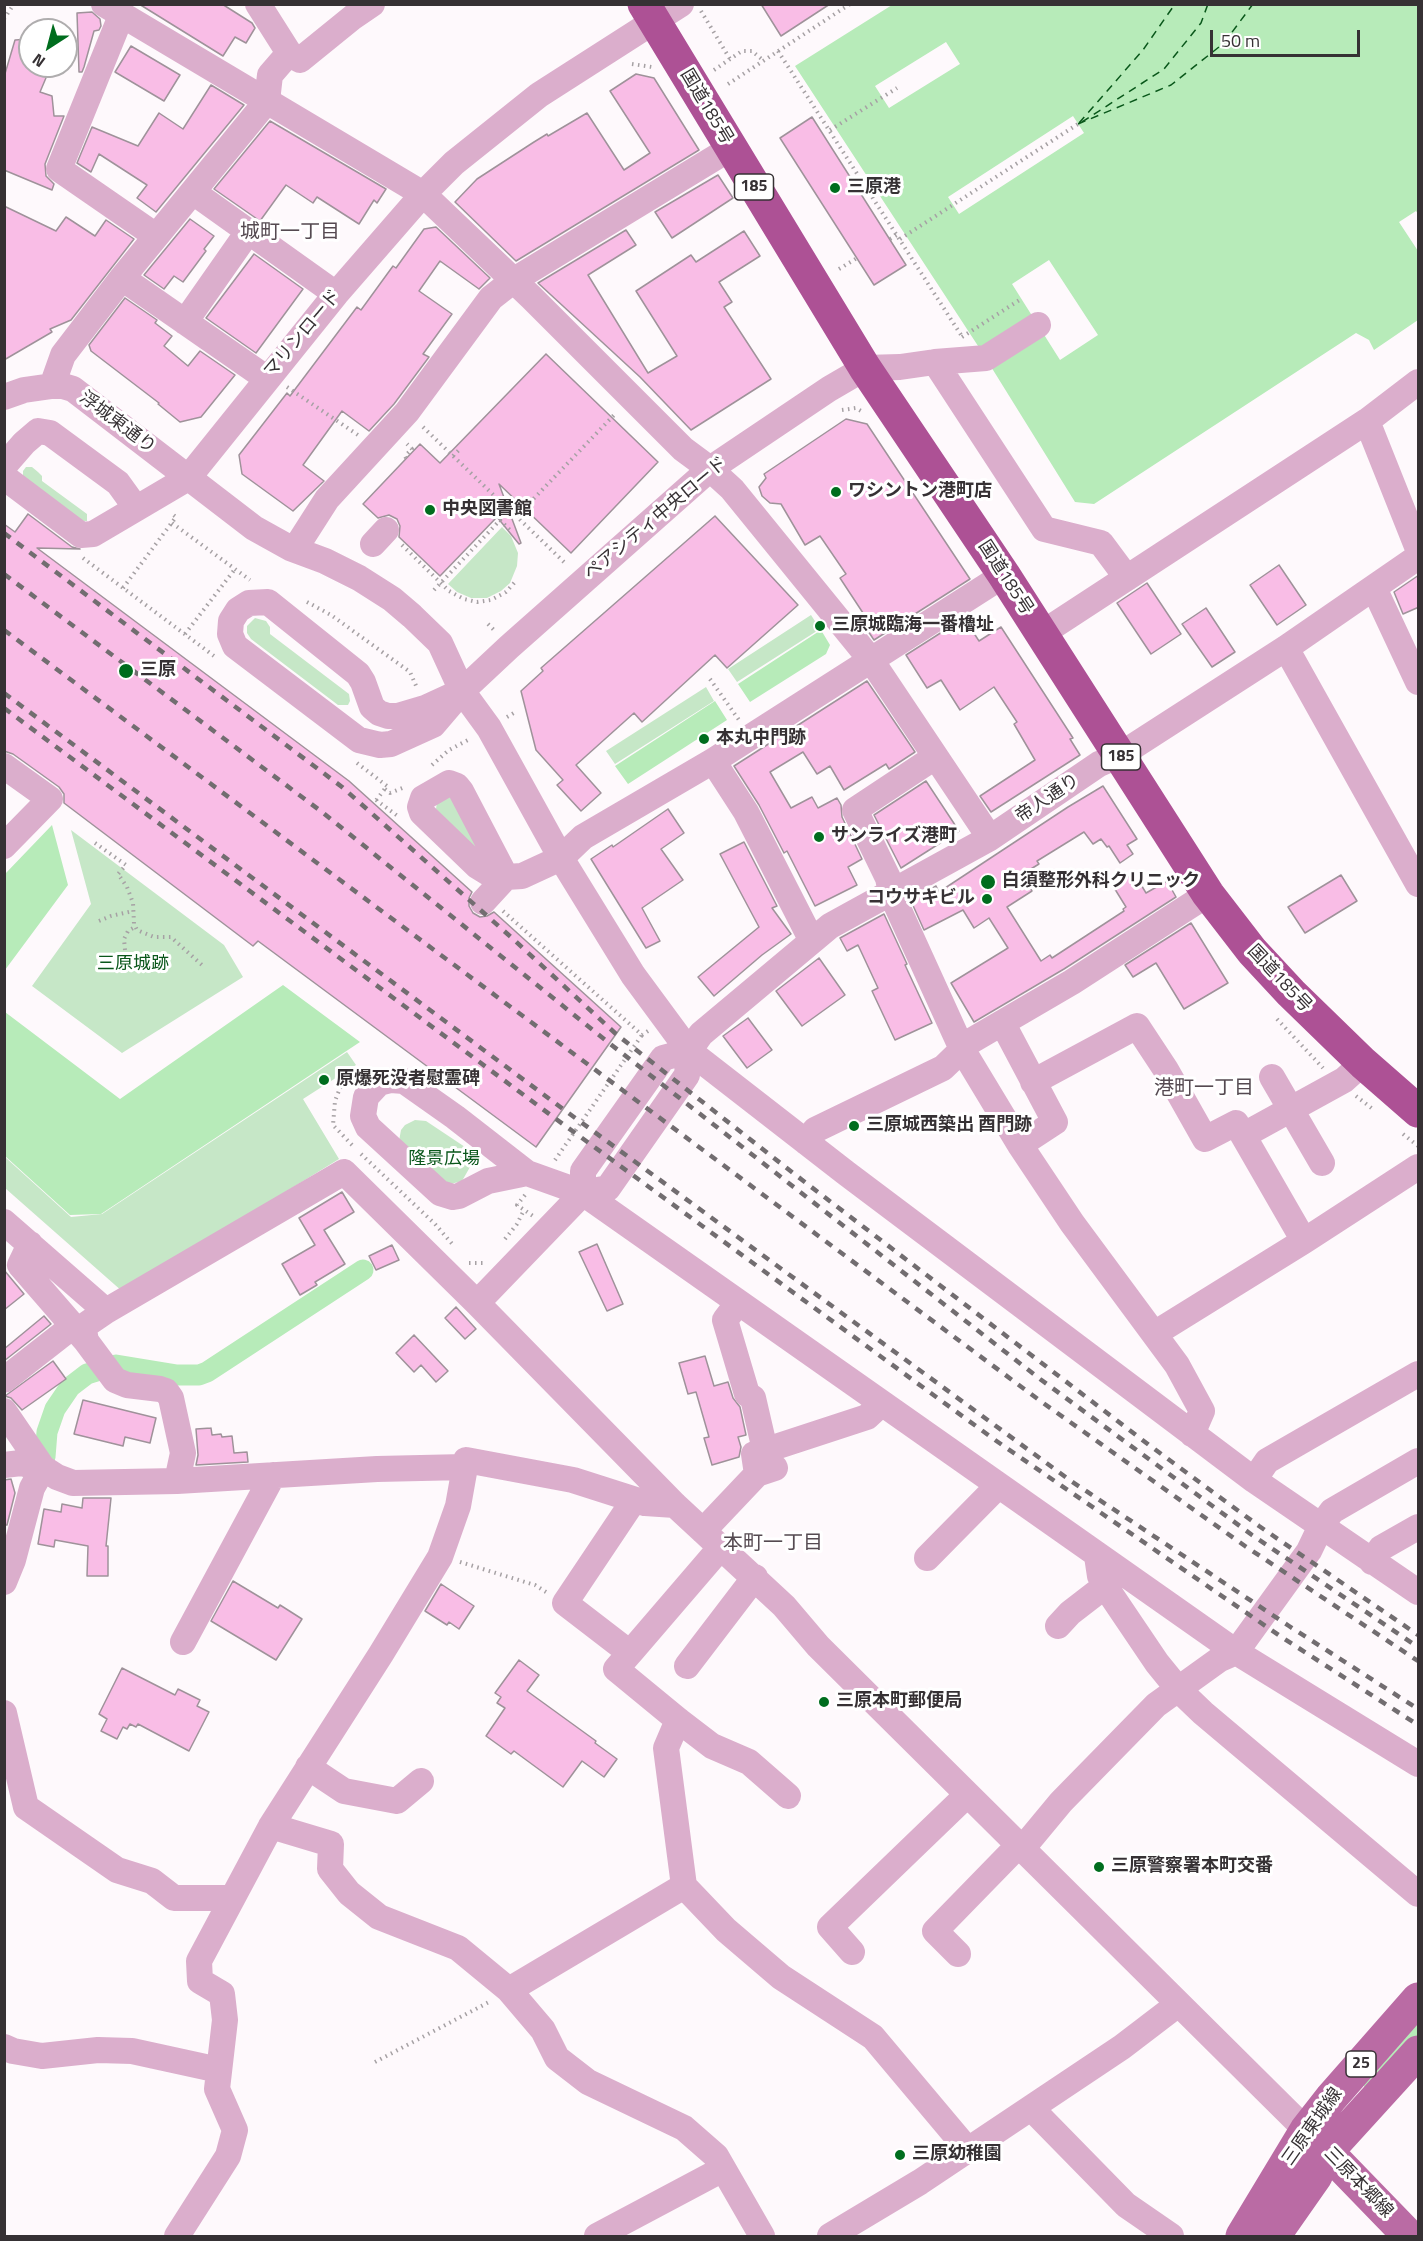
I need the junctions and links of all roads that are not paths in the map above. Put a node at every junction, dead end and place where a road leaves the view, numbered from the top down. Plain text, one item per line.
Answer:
1 (258, 4) edge
2 (372, 4) edge
3 (113, 10) edge
4 (670, 10) edge
5 (289, 52) junction
6 (267, 101) junction
7 (731, 148) junction
8 (193, 192) junction
9 (423, 194) junction
10 (248, 232) junction
11 (156, 236) junction
12 (122, 278) junction
13 (514, 280) junction
14 (336, 294) junction
15 (185, 322) junction
16 (1038, 325) dead end
17 (935, 362) junction
18 (865, 368) junction
19 (276, 382) junction
20 (1419, 382) edge
21 (52, 386) junction
22 (4, 397) edge
23 (1367, 421) junction
24 (4, 466) edge
25 (710, 469) junction
26 (4, 474) edge
27 (188, 477) junction
28 (145, 503) junction
29 (295, 549) junction
30 (1419, 549) edge
31 (1419, 557) edge
32 (1004, 575) junction
33 (1127, 578) junction
34 (1374, 588) junction
35 (1041, 634) junction
36 (1286, 648) junction
37 (871, 660) junction
38 (1419, 682) edge
39 (462, 691) junction
40 (1120, 755) junction
41 (935, 757) junction
42 (713, 761) junction
43 (4, 766) edge
44 (990, 838) junction
45 (4, 846) edge
46 (561, 858) junction
47 (1419, 884) edge
48 (891, 892) junction
49 (1208, 894) junction
50 (492, 906) road end
51 (812, 941) junction
52 (1003, 1024) junction
53 (962, 1049) junction
54 (689, 1051) junction
55 (1363, 1063) junction
56 (1272, 1077) dead end
57 (1034, 1082) junction
58 (1290, 1110) junction
59 (1419, 1111) edge
60 (1244, 1136) junction
61 (806, 1142) junction
62 (1020, 1144) junction
63 (1323, 1163) dead end
64 (1419, 1167) edge
65 (534, 1175) junction
66 (583, 1193) junction
67 (4, 1222) edge
68 (1304, 1241) junction
69 (30, 1245) junction
70 (477, 1303) junction
71 (738, 1303) junction
72 (106, 1311) junction
73 (79, 1334) junction
74 (1154, 1334) junction
75 (1419, 1374) edge
76 (4, 1380) edge
77 (881, 1404) junction
78 (4, 1411) edge
79 (1192, 1434) junction
80 (1419, 1461) edge
81 (766, 1464) junction
82 (4, 1465) edge
83 (465, 1467) junction
84 (43, 1468) junction
85 (273, 1475) junction
86 (1254, 1480) junction
87 (177, 1481) junction
88 (998, 1486) junction
89 (634, 1500) junction
90 (675, 1505) junction
91 (1321, 1526) junction
92 (1419, 1527) edge
93 (712, 1539) junction
94 (1097, 1556) junction
95 (927, 1558) dead end
96 (1372, 1562) junction
97 (755, 1577) junction
98 (4, 1582) edge
99 (1105, 1587) junction
100 (1419, 1592) edge
101 (1058, 1626) dead end
102 (183, 1642) dead end
103 (1236, 1652) junction
104 (630, 1653) junction
105 (687, 1666) dead end
106 (1179, 1690) junction
107 (4, 1713) edge
108 (678, 1720) junction
109 (1419, 1764) edge
110 (308, 1767) junction
111 (420, 1781) dead end
112 (967, 1795) junction
113 (788, 1796) dead end
114 (271, 1826) junction
115 (1022, 1849) junction
116 (684, 1886) junction
117 (1419, 1894) edge
118 (231, 1898) junction
119 (852, 1952) dead end
120 (958, 1954) dead end
121 (509, 1990) junction
122 (1419, 1999) edge
123 (1177, 2004) junction
124 (4, 2047) edge
125 (1419, 2052) edge
126 (219, 2070) junction
127 (1031, 2108) junction
128 (1317, 2141) junction
129 (968, 2150) junction
130 (723, 2169) junction
131 (177, 2236) edge
132 (597, 2236) edge
133 (762, 2236) edge
134 (830, 2236) edge
135 (1171, 2236) edge
136 (1242, 2236) edge
137 (1274, 2236) edge
138 (1409, 2236) edge

1 - 5 street
2 - 5 street
3 - 6 street
3 - 11 street
4 - 7 highway, 国道185号 / 185
4 - 9 street, マリンロード
5 - 6 street
6 - 8 street
6 - 9 street
7 - 13 street
7 - 18 highway, 国道185号 / 185
8 - 10 street
8 - 11 street
9 - 13 street
9 - 14 street, マリンロード
10 - 14 street
10 - 15 street
11 - 12 street
12 - 15 street
12 - 21 street
13 - 25 street
13 - 29 street
14 - 19 street, マリンロード
15 - 19 street
16 - 17 street
17 - 18 street
17 - 33 street
18 - 25 street, ペアシティ中央ロード
18 - 32 highway, 国道185号 / 185
19 - 27 street, マリンロード
20 - 23 street
21 - 22 street, 浮城東通り
21 - 27 street, 浮城東通り
23 - 30 street
23 - 33 street
24 - 28 street
25 - 37 street
25 - 39 street, ペアシティ中央ロード
26 - 28 street
27 - 28 street
27 - 29 street, 浮城東通り
29 - 39 street, 浮城東通り
31 - 34 street, 帝人通り
32 - 35 highway, 国道185号 / 185
32 - 37 street
33 - 35 street
34 - 36 street, 帝人通り
34 - 38 street
35 - 40 highway, 国道185号 / 185
36 - 40 street, 帝人通り
36 - 47 street
37 - 41 street
37 - 42 street
39 - 39 street
39 - 46 street, 浮城東通り
40 - 44 street, 帝人通り
40 - 49 highway, 国道185号 / 185
41 - 44 street
41 - 48 street
42 - 46 street
42 - 51 street
43 - 45 street
44 - 48 street, 帝人通り
46 - 50 street
46 - 54 street, 浮城東通り
48 - 51 street, 帝人通り
48 - 53 street
49 - 52 street
49 - 55 highway, 国道185号 / 185
51 - 54 street, 帝人通り
52 - 53 street
52 - 57 street
53 - 61 street
53 - 62 street
54 - 61 street, 浮城東通り
54 - 66 street
55 - 58 street
55 - 59 highway, 国道185号 / 185
56 - 58 street
57 - 60 street
57 - 62 street
58 - 60 street
58 - 63 street
60 - 68 street
61 - 79 street, 浮城東通り
62 - 74 street
64 - 68 street
65 - 65 street
65 - 66 street
66 - 70 street
66 - 71 street
67 - 69 street
68 - 74 street
69 - 72 street
69 - 73 street
70 - 72 street
70 - 90 street
71 - 77 street
71 - 81 street
72 - 73 street
73 - 76 street
73 - 87 street
74 - 79 street
75 - 86 street
77 - 81 street
77 - 88 street
78 - 84 street
79 - 86 street, 浮城東通り
80 - 91 street
81 - 93 street
82 - 84 street
83 - 85 street
83 - 89 street
83 - 110 street
84 - 87 street
84 - 98 street
85 - 87 street
85 - 102 street
86 - 91 street, 浮城東通り
88 - 94 street
88 - 95 street
89 - 90 street
89 - 104 street
90 - 93 street
91 - 96 street, 浮城東通り
91 - 103 street
92 - 96 street
93 - 97 street
93 - 104 street
94 - 99 street
94 - 103 street
96 - 100 street, 浮城東通り
97 - 105 street
97 - 112 street
99 - 101 street
99 - 106 street
103 - 106 street
103 - 109 street
104 - 108 street
106 - 115 street
106 - 117 street
107 - 118 street
108 - 113 street
108 - 116 street
110 - 111 street
110 - 114 street
112 - 115 street
112 - 119 street
114 - 118 street
114 - 121 street
115 - 120 street
115 - 123 street
116 - 121 street
116 - 129 street
118 - 126 street
121 - 130 street
122 - 128 main road, 三原東城線 / 25
123 - 127 street
123 - 128 street
124 - 126 street
125 - 128 main road, 三原東城線 / 25
126 - 131 street
127 - 129 street
127 - 135 street
128 - 136 main road, 三原東城線 / 25
128 - 137 main road, 三原東城線 / 25
128 - 138 main road, 三原本郷線
129 - 134 street
130 - 132 street
130 - 133 street

